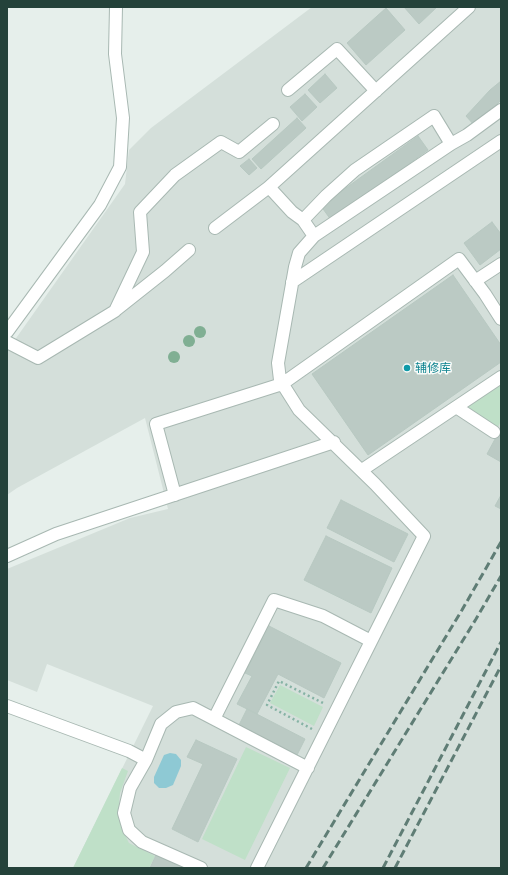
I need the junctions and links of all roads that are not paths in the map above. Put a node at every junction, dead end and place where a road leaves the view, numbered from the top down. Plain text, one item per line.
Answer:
1 (469, 7) edge
2 (118, 8) edge
3 (288, 90) dead end
4 (376, 91) junction
5 (501, 110) edge
6 (273, 124) dead end
7 (501, 141) edge
8 (451, 144) junction
9 (269, 187) junction
10 (303, 220) junction
11 (215, 228) dead end
12 (314, 236) junction
13 (189, 250) dead end
14 (501, 264) edge
15 (292, 282) junction
16 (475, 282) junction
17 (115, 311) junction
18 (501, 319) edge
19 (7, 332) edge
20 (7, 342) edge
21 (501, 377) edge
22 (282, 384) junction
23 (456, 407) junction
24 (494, 432) dead end
25 (334, 442) junction
26 (362, 470) junction
27 (175, 495) junction
28 (7, 556) edge
29 (371, 641) junction
30 (7, 706) edge
31 (214, 720) junction
32 (146, 760) junction
33 (308, 768) junction
34 (200, 868) edge
35 (257, 868) edge

1 - 4 street
2 - 19 street
3 - 4 street
4 - 9 street
5 - 8 street
6 - 17 street
7 - 15 street
8 - 10 street
8 - 12 street
9 - 10 street
9 - 11 street
10 - 12 street
12 - 15 street
13 - 17 street
14 - 16 street
15 - 22 street
16 - 18 street
16 - 22 street
17 - 20 street
21 - 23 street
22 - 25 street
22 - 27 street
23 - 24 street
23 - 26 street
25 - 26 street
25 - 27 street
26 - 29 street
27 - 28 street
29 - 31 street
29 - 33 street
30 - 32 street
31 - 32 street
31 - 33 street
32 - 34 street
33 - 35 street

